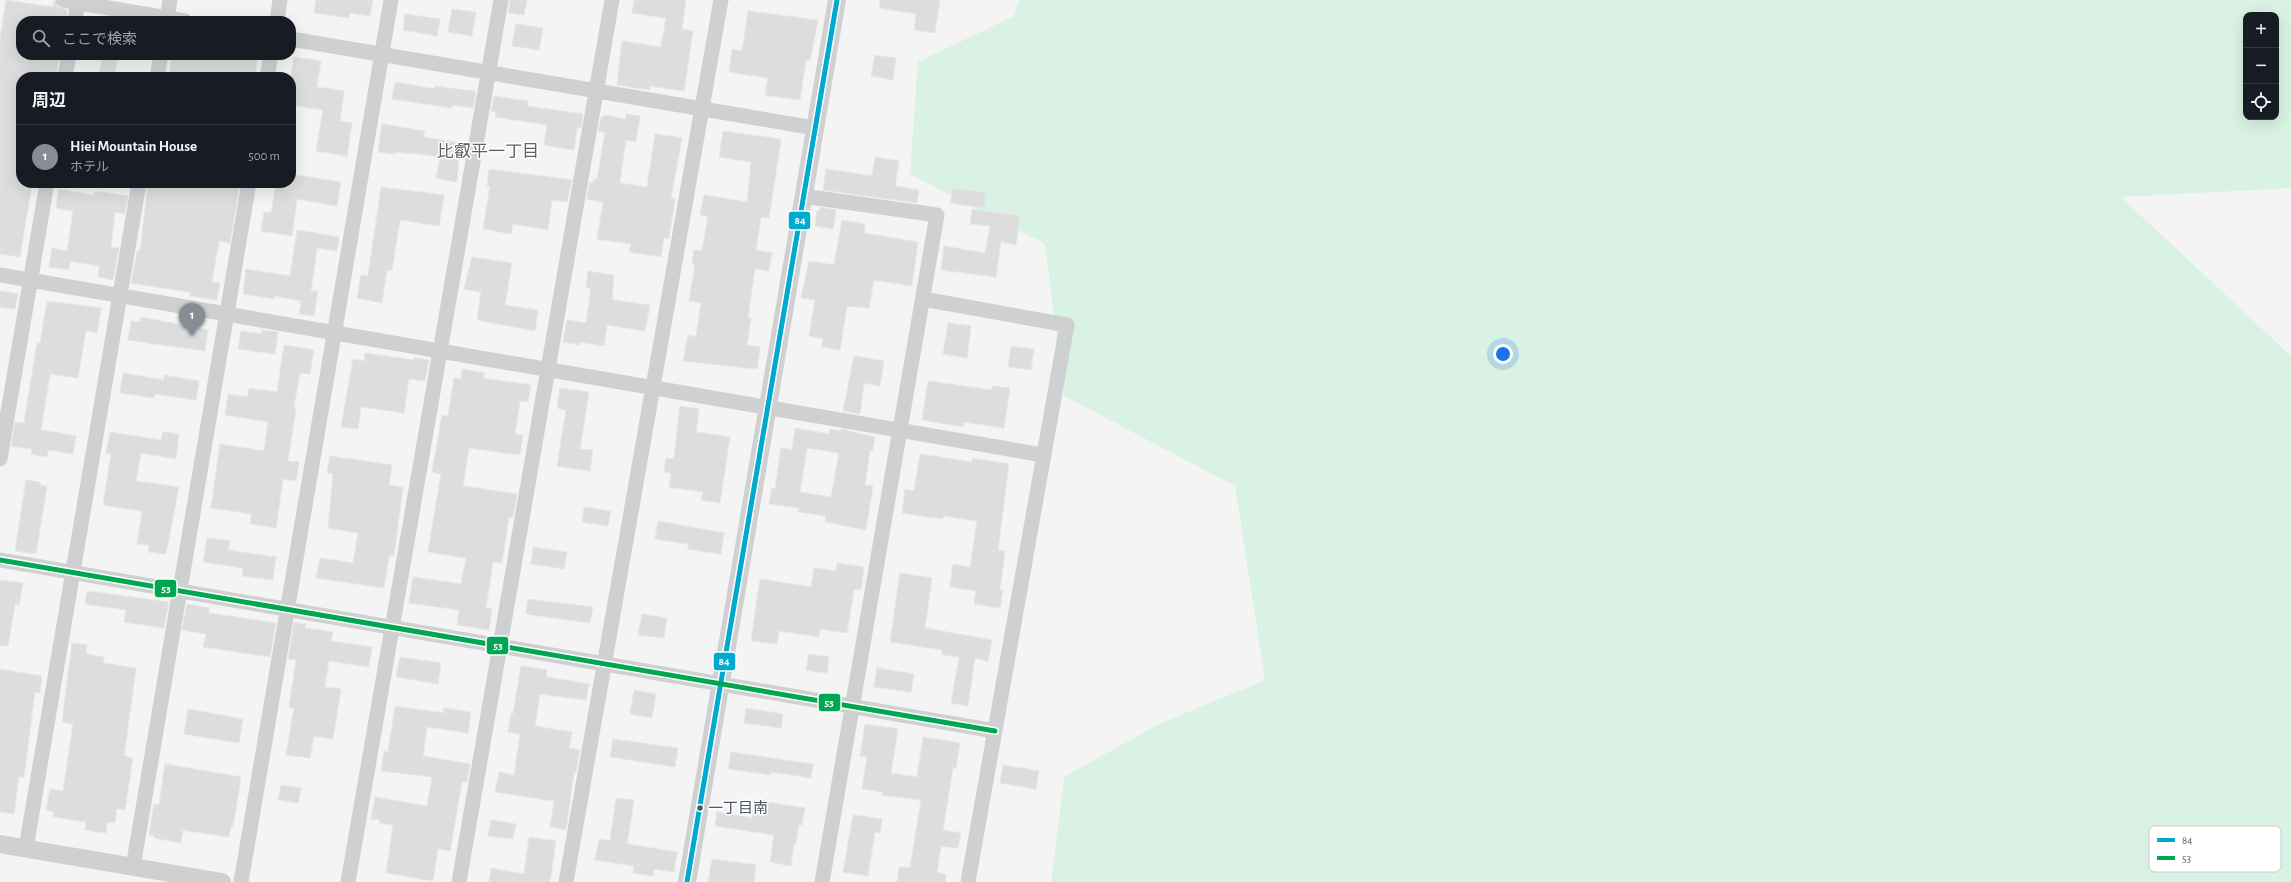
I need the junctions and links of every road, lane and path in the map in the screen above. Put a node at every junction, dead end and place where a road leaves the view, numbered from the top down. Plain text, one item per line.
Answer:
1 (63, 0) edge
2 (170, 0) edge
3 (280, 0) edge
4 (391, 0) edge
5 (501, 0) edge
6 (612, 0) edge
7 (721, 0) edge
8 (837, 0) edge
9 (78, 1) edge
10 (76, 16) edge
11 (148, 16) edge
12 (168, 16) edge
13 (278, 16) edge
14 (296, 40) edge
15 (381, 54) junction
16 (68, 60) edge
17 (160, 60) edge
18 (270, 60) edge
19 (66, 72) edge
20 (158, 72) edge
21 (268, 72) edge
22 (488, 73) junction
23 (596, 91) junction
24 (702, 109) junction
25 (815, 128) junction
26 (46, 188) edge
27 (138, 188) edge
28 (248, 188) edge
29 (803, 196) junction
30 (0, 275) edge
31 (31, 280) junction
32 (120, 296) junction
33 (923, 299) junction
34 (227, 314) junction
35 (334, 333) junction
36 (440, 351) junction
37 (548, 370) junction
38 (653, 388) junction
39 (768, 408) junction
40 (900, 430) junction
41 (1044, 455) junction
42 (0, 459) edge
43 (0, 560) edge
44 (73, 573) junction
45 (179, 591) junction
46 (287, 609) junction
47 (392, 628) junction
48 (500, 646) junction
49 (605, 664) junction
50 (720, 684) junction
51 (852, 706) junction
52 (995, 731) junction
53 (0, 844) edge
54 (26, 848) junction
55 (132, 866) junction
56 (222, 882) edge
57 (241, 882) edge
58 (348, 882) edge
59 (459, 882) edge
60 (566, 882) edge
61 (687, 882) edge
62 (822, 882) edge
63 (968, 882) edge

1 - 9 street
2 - 12 street
3 - 13 street
4 - 15 street
5 - 22 street
6 - 23 street
7 - 24 street
8 - 25 street
9 - 10 street
9 - 11 street
14 - 15 street
15 - 22 street
15 - 35 street
16 - 19 street
17 - 20 street
18 - 21 street
22 - 23 street
22 - 36 street
23 - 24 street
23 - 37 street
24 - 25 street
24 - 38 street
25 - 29 street
26 - 31 street
27 - 32 street
28 - 34 street
29 - 33 street
29 - 39 street
30 - 31 street
31 - 32 street
31 - 42 street
32 - 34 street
32 - 44 street
33 - 40 street
33 - 41 street
34 - 35 street
34 - 45 street
35 - 36 street
35 - 46 street
36 - 37 street
36 - 47 street
37 - 38 street
37 - 48 street
38 - 39 street
38 - 49 street
39 - 40 street
39 - 50 street
40 - 41 street
40 - 51 street
41 - 52 street
43 - 44 street
44 - 45 street
44 - 54 street
45 - 46 street
45 - 55 street
46 - 47 street
46 - 57 street
47 - 48 street
47 - 58 street
48 - 49 street
48 - 59 street
49 - 50 street
49 - 60 street
50 - 51 street
50 - 61 street
51 - 52 street
51 - 62 street
52 - 63 street
53 - 54 street
54 - 55 street
55 - 56 street

